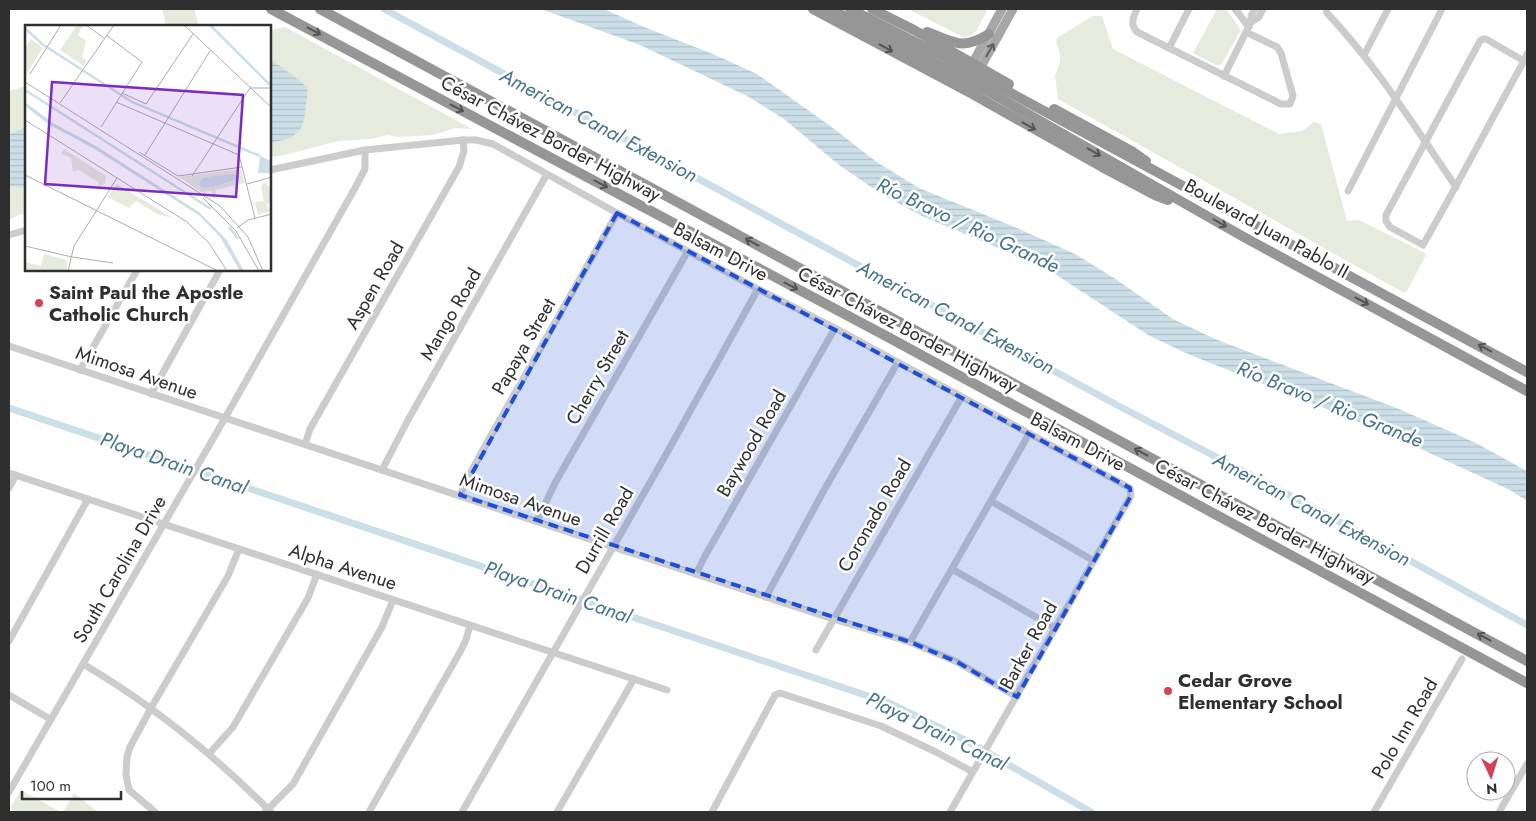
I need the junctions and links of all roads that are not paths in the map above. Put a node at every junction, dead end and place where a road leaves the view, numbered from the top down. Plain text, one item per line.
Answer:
1 (271, 9) edge
2 (320, 9) edge
3 (812, 9) edge
4 (830, 9) edge
5 (850, 9) edge
6 (872, 9) edge
7 (1002, 9) edge
8 (1013, 9) edge
9 (1137, 9) edge
10 (1189, 9) edge
11 (1236, 9) edge
12 (1255, 9) edge
13 (1263, 9) edge
14 (1326, 9) edge
15 (1388, 9) edge
16 (1442, 9) edge
17 (1249, 27) junction
18 (914, 30) junction
19 (989, 34) junction
20 (1169, 48) junction
21 (1364, 55) junction
22 (1526, 58) edge
23 (947, 59) junction
24 (976, 66) junction
25 (934, 74) junction
26 (1224, 76) junction
27 (963, 89) junction
28 (994, 90) junction
29 (1396, 98) junction
30 (463, 140) junction
31 (1425, 142) junction
32 (366, 150) junction
33 (271, 170) edge
34 (547, 174) junction
35 (1456, 187) junction
36 (1348, 190) dead end
37 (1194, 193) junction
38 (1196, 210) junction
39 (617, 213) junction
40 (25, 230) edge
41 (9, 235) edge
42 (688, 251) junction
43 (136, 271) edge
44 (219, 271) edge
45 (758, 289) junction
46 (835, 328) junction
47 (9, 346) edge
48 (898, 362) junction
49 (80, 370) junction
50 (1527, 372) edge
51 (1527, 391) edge
52 (151, 394) junction
53 (961, 398) junction
54 (225, 418) junction
55 (1028, 434) junction
56 (305, 444) junction
57 (382, 470) junction
58 (12, 474) edge
59 (9, 488) edge
60 (1132, 492) joint
61 (460, 495) junction
62 (88, 499) junction
63 (991, 501) junction
64 (537, 522) junction
65 (163, 524) junction
66 (613, 547) junction
67 (239, 548) junction
68 (1094, 561) junction
69 (952, 569) junction
70 (316, 574) junction
71 (696, 574) junction
72 (766, 597) junction
73 (394, 600) junction
74 (833, 619) junction
75 (470, 625) junction
76 (1055, 628) junction
77 (9, 641) edge
78 (910, 642) junction
79 (816, 650) dead end
80 (553, 652) junction
81 (1462, 659) dead end
82 (1527, 661) edge
83 (83, 664) junction
84 (634, 679) junction
85 (1527, 683) edge
86 (667, 690) dead end
87 (9, 695) edge
88 (1017, 697) junction
89 (151, 708) junction
90 (50, 719) junction
91 (209, 754) junction
92 (1527, 764) edge
93 (973, 772) junction
94 (9, 792) edge
95 (268, 811) edge
96 (155, 812) edge
97 (369, 812) edge
98 (462, 812) edge
99 (558, 812) edge
100 (712, 812) edge
101 (950, 812) edge
102 (1374, 812) edge
103 (1498, 812) edge

1 -> 85 highway, César Chávez Border Highway
82 -> 2 highway, César Chávez Border Highway
3 -> 25 highway
4 - 23 highway
5 - 23 highway
6 - 18 highway
7 - 19 main road
24 -> 8 main road
9 - 20 street
10 - 20 street
11 - 17 street
12 - 17 street
13 - 17 street
14 - 21 street
15 - 21 street
16 - 29 street
17 - 26 street
17 - 26 street
18 - 19 highway
18 - 23 highway
19 - 24 main road
20 - 26 street
21 - 29 street
22 - 31 street
22 - 35 street
23 - 24 highway
23 - 25 highway
23 - 28 highway, bridge
24 - 27 main road
24 - 28 highway
25 - 27 highway
27 - 28 highway
28 - 37 highway, Boulevard Juan Pablo II
28 - 37 highway
28 -> 38 highway, Boulevard Juan Pablo II
28 -> 38 highway
29 - 31 street
29 - 36 street
30 - 32 street, Balsam Drive
30 - 34 street, Balsam Drive
30 - 56 street, Aspen Road
31 - 35 street
31 - 35 street
32 - 33 street, Balsam Drive
32 - 54 street, South Carolina Drive
34 - 39 street, Balsam Drive
34 - 57 street, Mango Road
50 -> 37 highway, Boulevard Juan Pablo II
38 -> 51 highway, Boulevard Juan Pablo II
39 - 42 street, Balsam Drive
39 - 61 street, Papaya Street
40 - 41 street
42 - 45 street, Balsam Drive
42 - 64 street, Cherry Street
43 - 49 street
44 - 52 street
45 - 46 street, Balsam Drive
45 - 66 street, Durrill Road
46 - 48 street, Balsam Drive
46 - 71 street, Baywood Road
47 - 49 street, Mimosa Avenue
48 - 53 street, Balsam Drive
48 - 72 street
49 - 52 street, Mimosa Avenue
52 - 54 street, Mimosa Avenue
53 - 55 street, Balsam Drive
53 - 74 street, Coronado Road
54 - 56 street, Mimosa Avenue
54 - 65 street, South Carolina Drive
55 - 60 street, Balsam Drive
55 - 63 street
56 - 57 street, Mimosa Avenue
57 - 61 street, Mimosa Avenue
58 - 59 street
58 - 62 street, Alpha Avenue
60 - 68 street, Barker Road
61 - 64 street, Mimosa Avenue
62 - 65 street, Alpha Avenue
62 - 77 street
63 - 68 street
63 - 69 street
64 - 66 street, Mimosa Avenue
65 - 67 street, Alpha Avenue
65 - 83 street, South Carolina Drive
66 - 71 street, Mimosa Avenue
66 - 80 street, Durrill Road
67 - 70 street, Alpha Avenue
67 - 89 street
68 - 76 street, Barker Road
69 - 76 street
69 - 78 street
70 - 73 street, Alpha Avenue
70 - 91 street
71 - 72 street, Mimosa Avenue
72 - 74 street, Mimosa Avenue
73 - 75 street, Alpha Avenue
73 - 95 street
74 - 78 street, Mimosa Avenue
74 - 79 street, Coronado Road
75 - 80 street, Alpha Avenue
75 - 97 street
76 - 88 street, Barker Road
78 - 88 street, Mimosa Avenue
80 - 84 street, Alpha Avenue
80 - 98 street, Durrill Road
81 - 102 street, Polo Inn Road
83 - 89 street
83 - 90 street, South Carolina Drive
84 - 86 street, Alpha Avenue
84 - 99 street
87 - 90 street
88 - 93 street, Barker Road
89 - 91 street
89 - 96 street
90 - 94 street, South Carolina Drive
91 - 95 street
92 - 103 street
93 - 100 street
93 - 101 street, Barker Road

